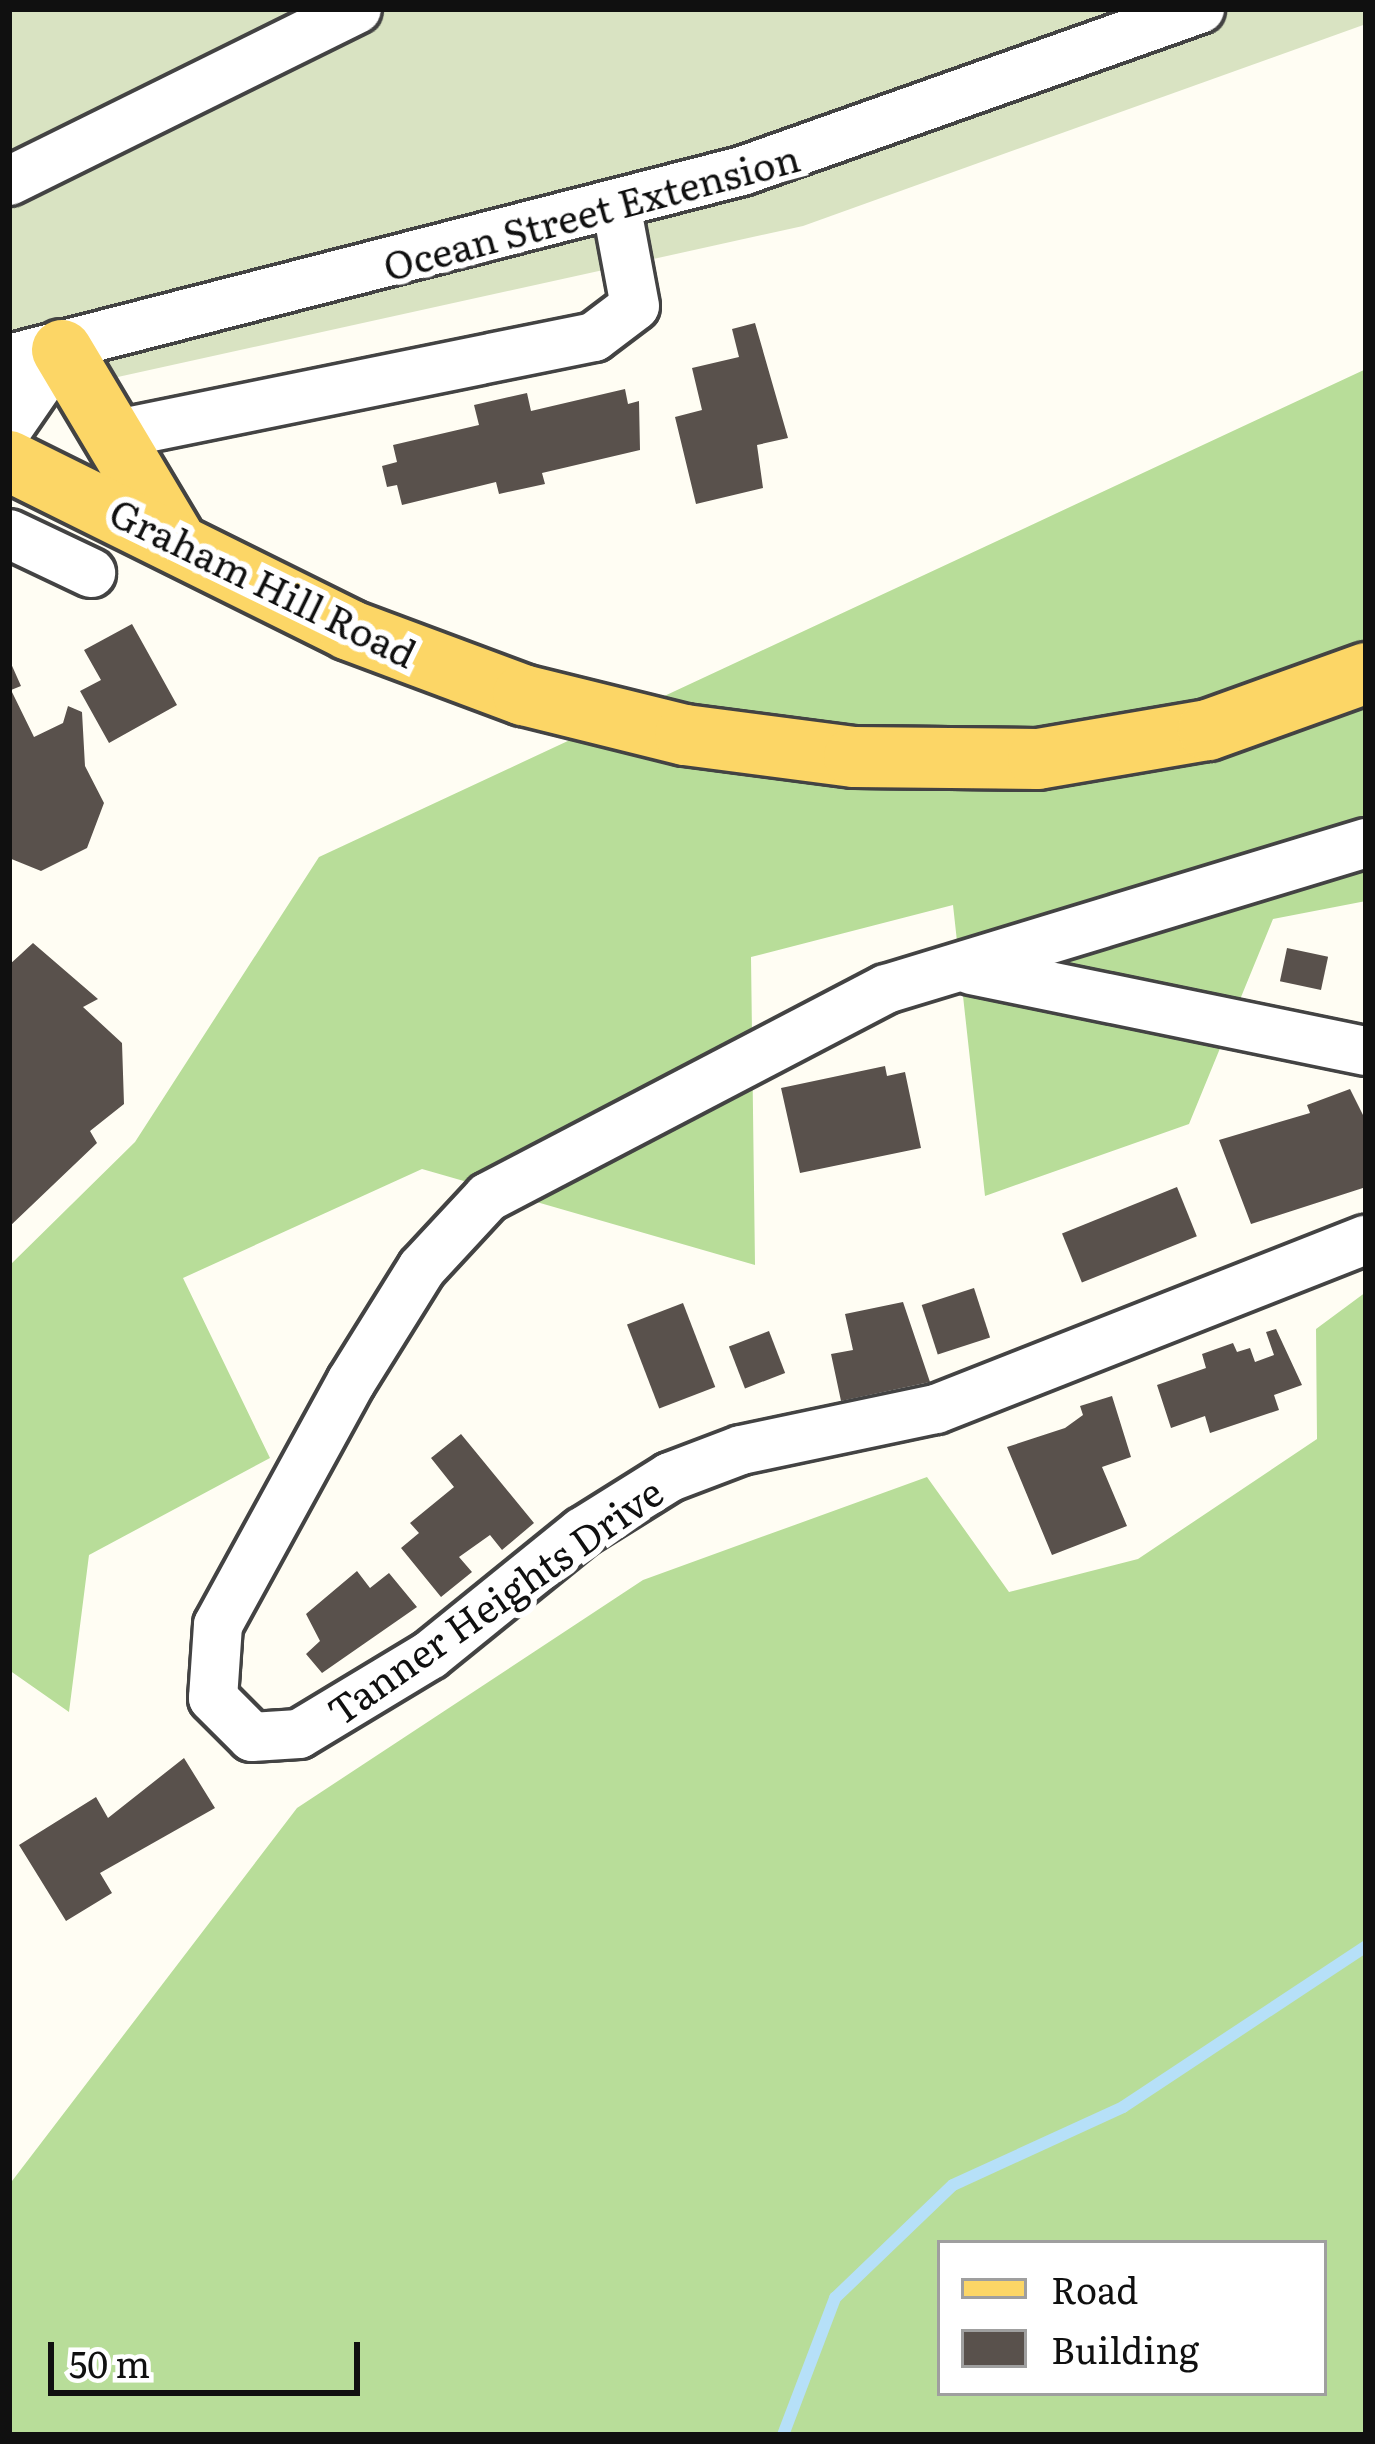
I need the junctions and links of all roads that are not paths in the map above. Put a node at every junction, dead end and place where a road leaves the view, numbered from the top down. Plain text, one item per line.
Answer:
1 (357, 9) edge
2 (1200, 9) edge
3 (289, 21) edge
4 (9, 181) edge
5 (616, 204) junction
6 (35, 355) edge
7 (9, 427) edge
8 (112, 435) junction
9 (9, 461) edge
10 (9, 534) edge
11 (173, 536) junction
12 (91, 573) dead end
13 (1366, 673) edge
14 (1366, 843) edge
15 (965, 969) junction
16 (1366, 1051) edge
17 (1366, 1240) edge

1 - 3 street
2 - 5 street, Ocean Street Extension
3 - 4 street
5 - 6 street, Ocean Street Extension
5 - 8 street
6 - 7 street
6 - 8 main road
8 - 11 main road
9 - 11 main road, Graham Hill Road
10 - 12 street
11 - 13 main road, Graham Hill Road
14 - 15 street, Tanner Heights Drive
15 - 16 street, Tanner Heights Drive
15 - 17 street, Tanner Heights Drive

